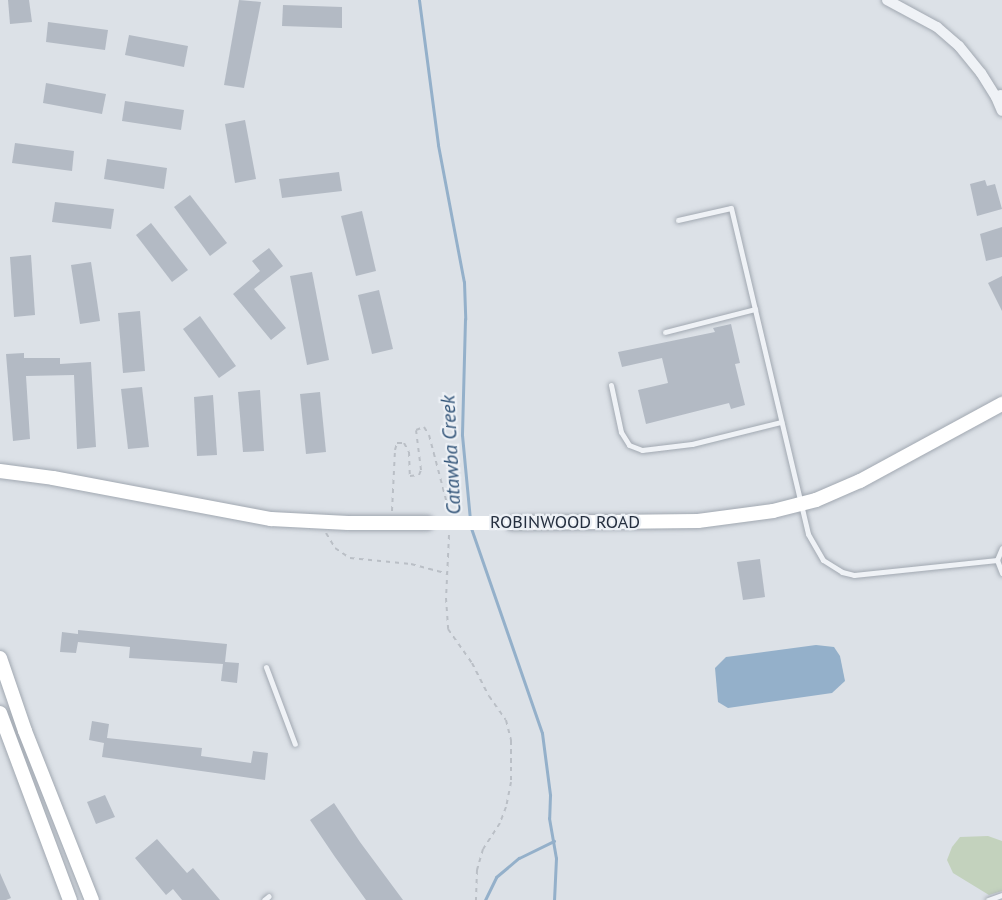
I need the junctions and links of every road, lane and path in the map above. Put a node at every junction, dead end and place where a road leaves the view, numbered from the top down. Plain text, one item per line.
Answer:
1 (887, 0) edge
2 (999, 96) edge
3 (1002, 111) edge
4 (678, 220) dead end
5 (755, 309) junction
6 (665, 332) dead end
7 (611, 385) dead end
8 (1002, 404) edge
9 (781, 422) junction
10 (0, 471) edge
11 (801, 504) junction
12 (449, 515) dead end
13 (321, 522) junction
14 (391, 523) junction
15 (449, 526) dead end
16 (1002, 548) edge
17 (997, 562) junction
18 (1002, 573) edge
19 (448, 574) junction
20 (0, 658) edge
21 (266, 667) dead end
22 (0, 713) edge
23 (295, 744) dead end
24 (1002, 896) edge
25 (70, 900) edge
26 (92, 900) edge
27 (476, 900) edge
28 (988, 900) edge

1 - 2 street
2 - 3 street
4 - 5 lane
5 - 6 lane
5 - 9 lane
7 - 9 lane
8 - 11 main road, ROBINWOOD ROAD
9 - 11 lane
10 - 13 main road, ROBINWOOD ROAD
11 - 14 main road, ROBINWOOD ROAD, bridge
11 - 17 lane
12 - 14 path
13 - 14 main road, ROBINWOOD ROAD
13 - 19 path
15 - 19 path
16 - 17 lane
17 - 18 lane
19 - 27 path
20 - 26 main road
21 - 23 lane
22 - 25 main road
24 - 28 lane

